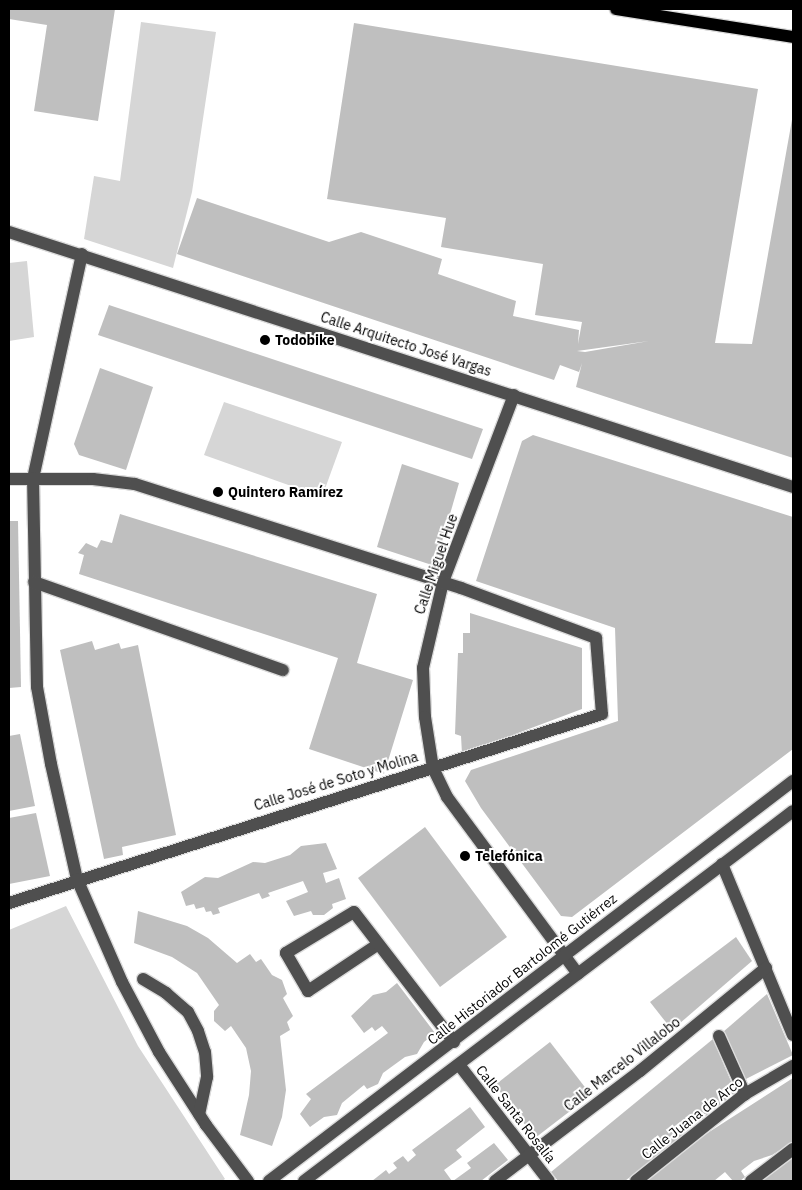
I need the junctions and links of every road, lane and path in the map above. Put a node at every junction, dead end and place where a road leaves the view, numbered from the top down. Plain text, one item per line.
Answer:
1 (616, 9) edge
2 (793, 37) edge
3 (9, 232) edge
4 (82, 254) junction
5 (514, 395) junction
6 (33, 478) junction
7 (9, 479) edge
8 (793, 487) edge
9 (34, 582) junction
10 (443, 582) junction
11 (283, 670) dead end
12 (433, 768) junction
13 (793, 781) edge
14 (793, 810) edge
15 (722, 864) junction
16 (77, 879) junction
17 (9, 903) edge
18 (377, 945) junction
19 (563, 954) junction
20 (766, 968) junction
21 (578, 974) junction
22 (143, 979) dead end
23 (793, 1035) edge
24 (719, 1036) dead end
25 (454, 1042) junction
26 (460, 1066) junction
27 (793, 1066) edge
28 (745, 1094) junction
29 (199, 1114) junction
30 (793, 1149) edge
31 (528, 1155) junction
32 (248, 1181) edge
33 (269, 1181) edge
34 (304, 1181) edge
35 (495, 1181) edge
36 (549, 1181) edge
37 (636, 1181) edge
38 (752, 1181) edge

1 - 2 main road
3 - 4 street, Calle Arquitecto José Vargas
4 - 5 street, Calle Arquitecto José Vargas
4 - 6 street
5 - 8 street, Calle Arquitecto José Vargas
5 - 10 street, Calle Miguel Hue
6 - 7 street
6 - 9 street
6 - 10 street
9 - 11 street
9 - 16 street
10 - 12 street, Calle Miguel Hue
10 - 12 street, Calle José de Soto y Molina
12 - 16 street, Calle José de Soto y Molina
12 - 19 street, Calle Miguel Hue
13 - 19 street, Calle Historiador Bartolomé Gutiérrez
14 - 15 street
15 - 20 street
15 - 21 street
16 - 17 street, Calle José de Soto y Molina
16 - 29 street
18 - 18 street
18 - 25 street
19 - 21 street, Calle Miguel Hue
19 - 25 street, Calle Historiador Bartolomé Gutiérrez
20 - 23 street
20 - 31 street, Calle Marcelo Villalobo
21 - 26 street
22 - 29 street
24 - 28 street
25 - 33 street, Calle Historiador Bartolomé Gutiérrez
26 - 31 street, Calle Santa Rosalía
26 - 34 street
27 - 28 street, Calle Juana de Arco
28 - 37 street, Calle Juana de Arco
29 - 32 street
30 - 38 street
31 - 35 street, Calle Marcelo Villalobo
31 - 36 street, Calle Santa Rosalía

